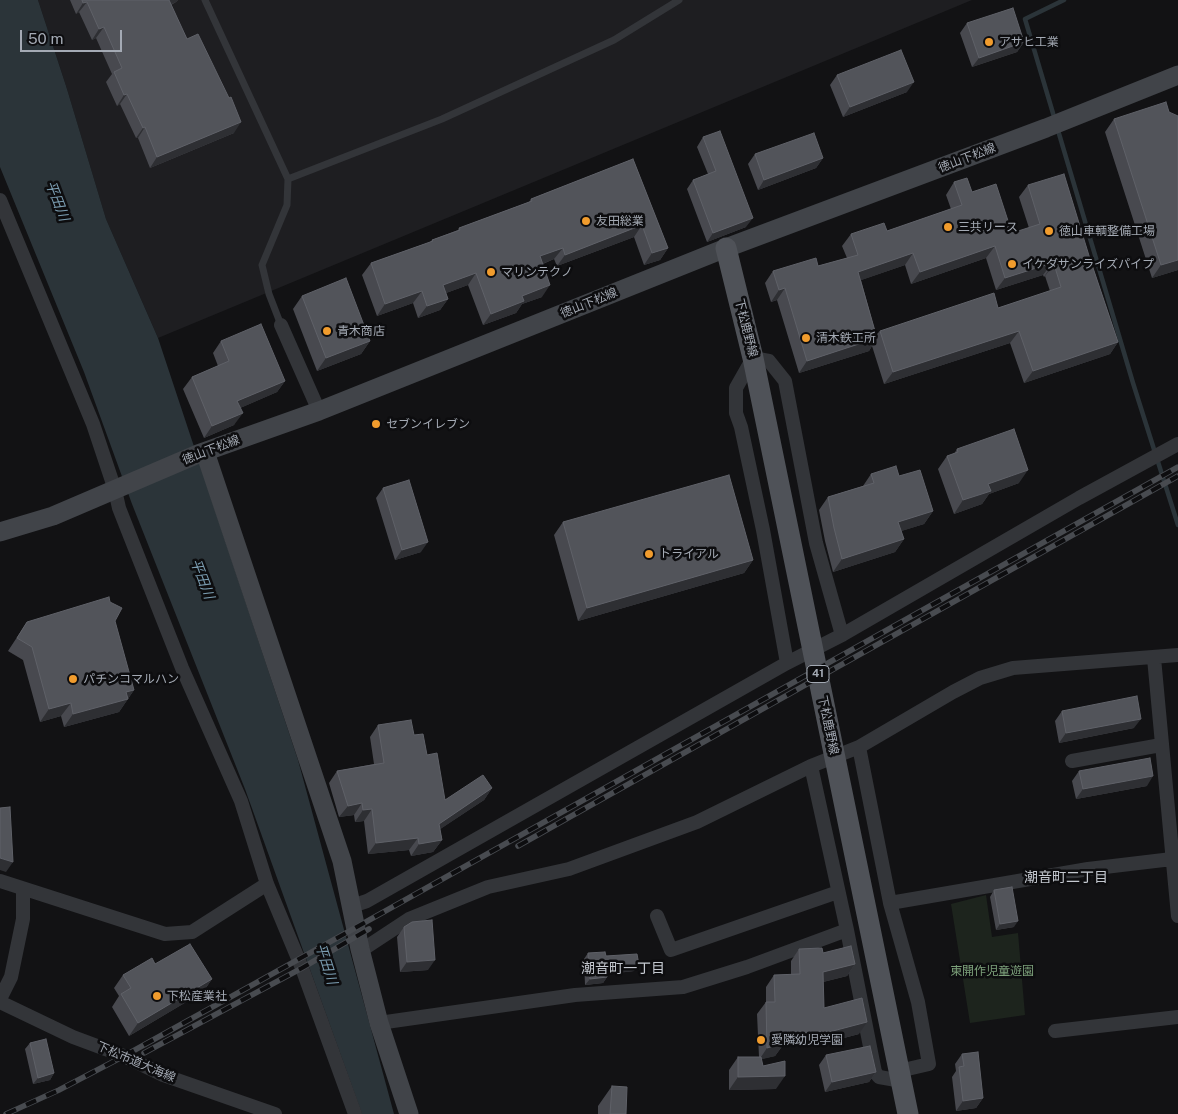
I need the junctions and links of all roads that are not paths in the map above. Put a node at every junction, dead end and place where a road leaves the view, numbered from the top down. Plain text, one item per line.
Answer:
1 (205, 0) edge
2 (679, 0) edge
3 (1178, 75) edge
4 (288, 180) junction
5 (0, 200) edge
6 (726, 248) junction
7 (281, 325) joint
8 (753, 358) junction
9 (319, 411) junction
10 (1178, 444) edge
11 (201, 453) junction
12 (117, 489) junction
13 (0, 532) edge
14 (842, 635) junction
15 (1178, 655) edge
16 (1154, 658) junction
17 (787, 663) junction
18 (1161, 745) junction
19 (859, 747) junction
20 (1072, 761) dead end
21 (811, 766) junction
22 (1172, 859) junction
23 (0, 881) edge
24 (268, 884) junction
25 (24, 889) junction
26 (838, 892) junction
27 (890, 903) junction
28 (352, 906) junction
29 (657, 916) dead end
30 (1178, 916) edge
31 (847, 930) junction
32 (360, 949) junction
33 (0, 1000) edge
34 (1178, 1017) edge
35 (379, 1023) junction
36 (1055, 1031) dead end
37 (900, 1076) junction
38 (275, 1114) edge
39 (355, 1114) edge
40 (409, 1114) edge
41 (908, 1114) edge

1 - 4 lane
2 - 4 lane
3 - 6 main road, 徳山下松線
4 - 7 lane
5 - 12 street
6 - 8 main road, 下松鹿野線 / 41
6 - 9 main road, 徳山下松線
7 - 9 street
8 - 14 street
8 - 17 street
8 - 37 main road, 下松鹿野線 / 41
9 - 11 main road, 徳山下松線
10 - 14 street
11 - 12 main road, 徳山下松線
11 - 28 main road
12 - 13 main road, 徳山下松線
12 - 24 street
14 - 17 street
15 - 16 street
16 - 18 street
16 - 19 street
17 - 28 street
18 - 20 street
18 - 22 street
19 - 21 street
19 - 27 street
21 - 26 street
21 - 32 street
22 - 27 street
22 - 30 street
23 - 25 street
24 - 25 street
24 - 39 street
25 - 33 street
26 - 29 street
26 - 31 street
27 - 37 street
28 - 32 main road
31 - 35 street
31 - 37 street
32 - 35 main road
33 - 38 street, 下松市道大海線
34 - 36 street
35 - 40 main road
37 - 41 main road, 下松鹿野線 / 41

